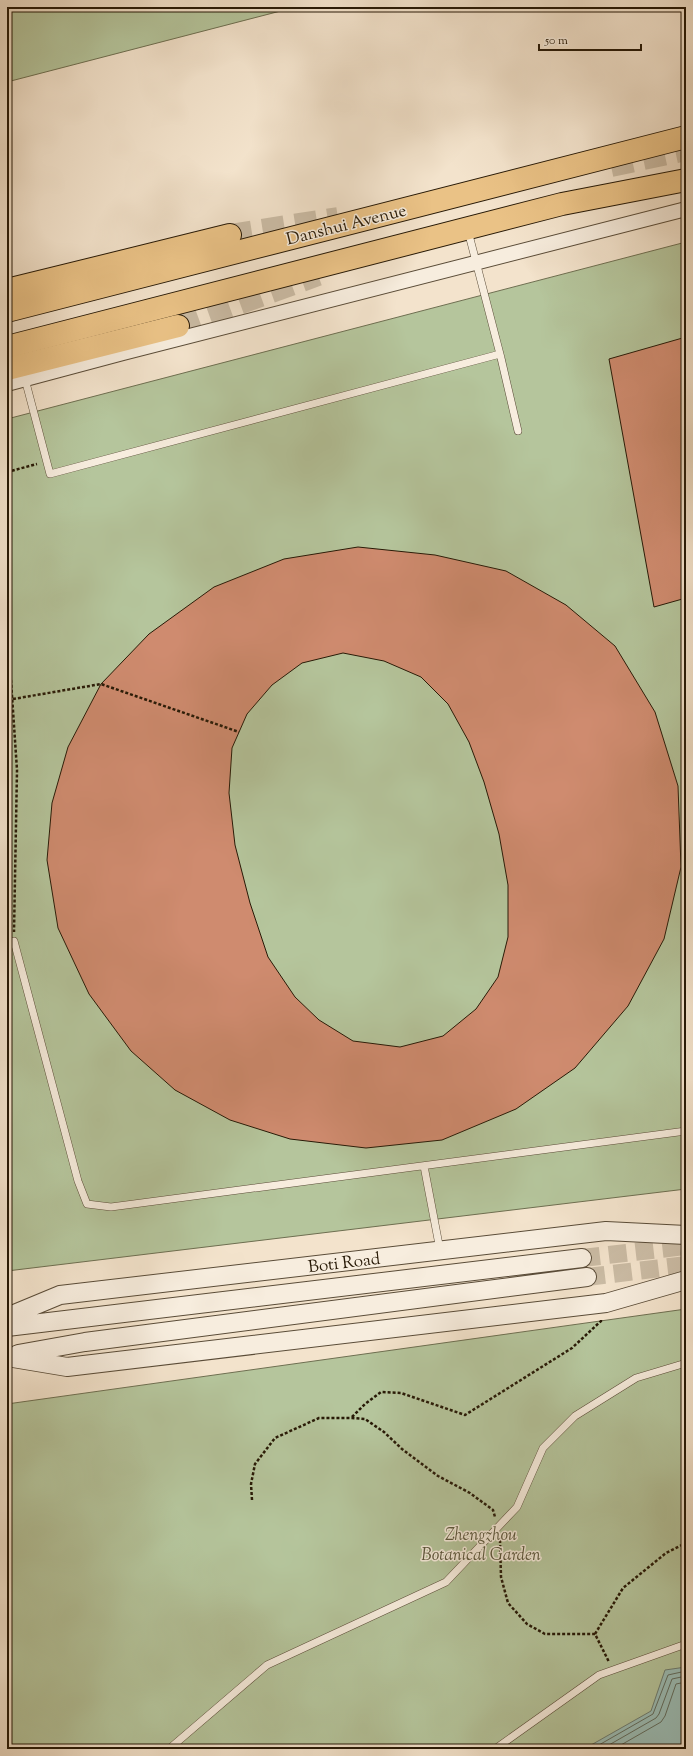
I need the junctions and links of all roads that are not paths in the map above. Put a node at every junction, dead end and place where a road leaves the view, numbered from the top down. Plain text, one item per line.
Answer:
1 (686, 137) edge
2 (686, 180) edge
3 (686, 210) edge
4 (467, 228) junction
5 (230, 235) tunnel mouth
6 (476, 263) junction
7 (7, 290) edge
8 (7, 311) edge
9 (178, 326) tunnel mouth
10 (7, 347) edge
11 (500, 354) junction
12 (16, 374) edge
13 (7, 384) edge
14 (518, 431) dead end
15 (11, 942) edge
16 (686, 1131) edge
17 (424, 1166) junction
18 (686, 1235) edge
19 (440, 1250) junction
20 (582, 1258) tunnel mouth
21 (587, 1277) tunnel mouth
22 (686, 1280) edge
23 (7, 1317) edge
24 (7, 1326) edge
25 (7, 1357) edge
26 (686, 1363) edge
27 (686, 1644) edge
28 (169, 1749) edge
29 (495, 1749) edge

1 - 8 main road, Danshui Avenue
2 - 4 main road, Danshui Avenue
3 - 6 street
4 - 6 lane
4 - 10 main road, Danshui Avenue
5 - 7 main road
6 - 11 lane
6 - 12 street
9 - 12 main road
11 - 12 lane
11 - 14 lane
12 - 13 street
15 - 17 lane
16 - 17 lane
17 - 19 lane
18 - 19 street, Boti Road
19 - 23 street, Boti Road
20 - 24 street
21 - 25 street
22 - 25 street
26 - 28 lane
27 - 29 lane

